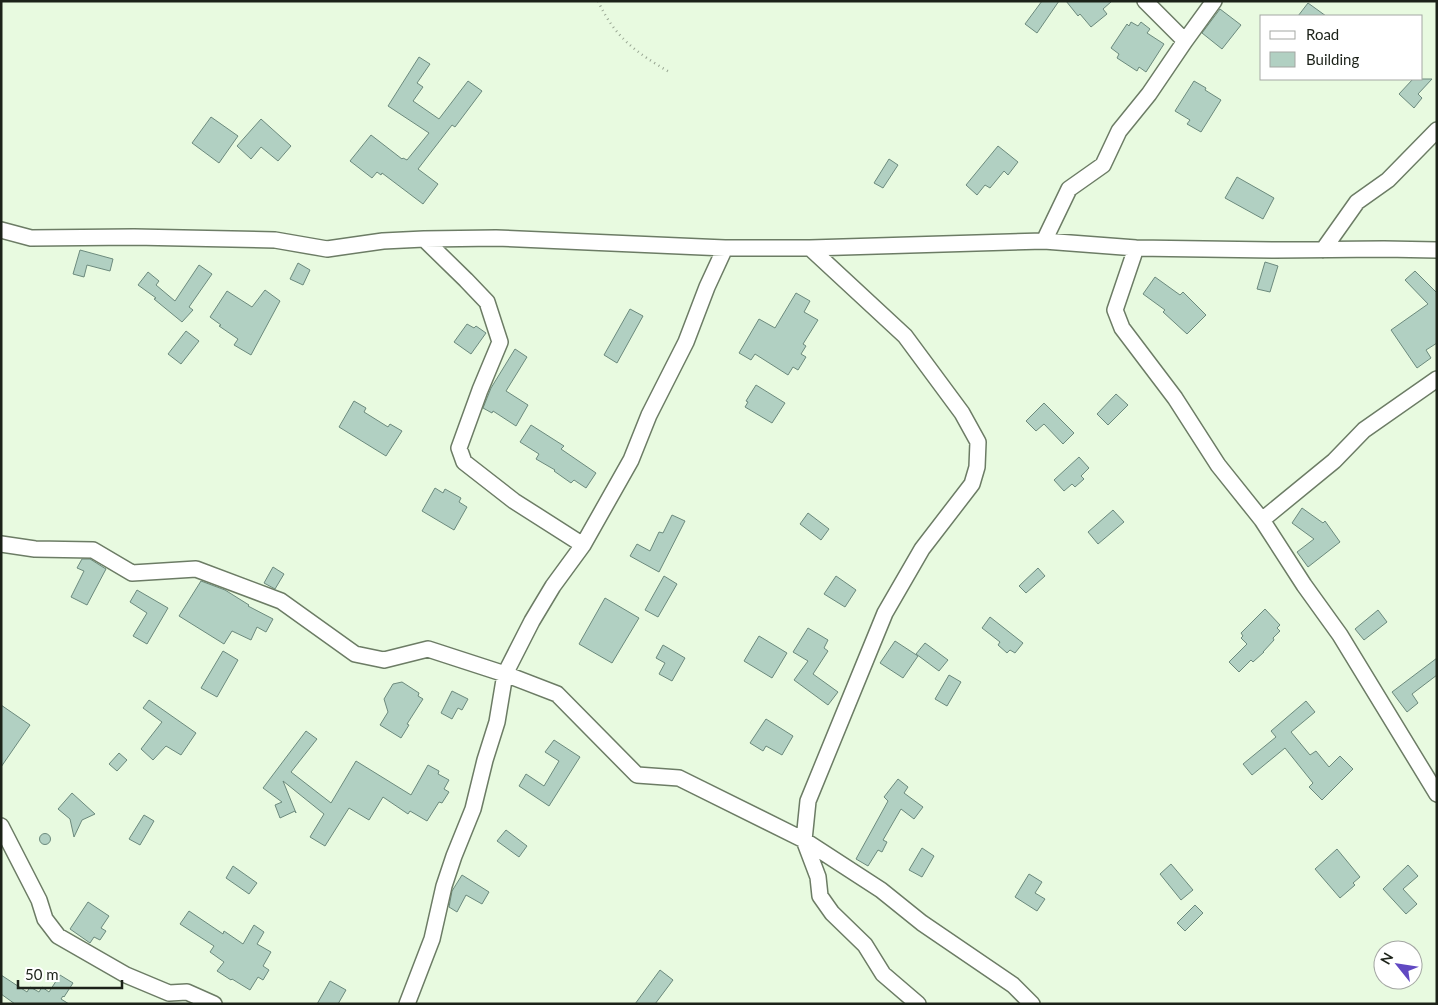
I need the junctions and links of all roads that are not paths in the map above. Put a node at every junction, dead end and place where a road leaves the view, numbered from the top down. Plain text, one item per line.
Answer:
1 (1145, 1) edge
2 (1214, 1) edge
3 (1185, 41) junction
4 (1437, 130) edge
5 (1, 230) edge
6 (424, 239) junction
7 (1044, 241) junction
8 (725, 248) junction
9 (810, 248) junction
10 (1136, 248) junction
11 (1323, 250) junction
12 (1437, 250) edge
13 (1437, 379) edge
14 (1262, 520) junction
15 (1, 544) edge
16 (583, 546) junction
17 (506, 674) junction
18 (1437, 794) edge
19 (1, 826) edge
20 (804, 840) junction
21 (168, 999) edge
22 (214, 1004) edge
23 (407, 1004) edge
24 (918, 1004) edge
25 (1032, 1004) edge

1 - 3 street
2 - 3 street
3 - 7 street
4 - 11 street
5 - 6 street
6 - 8 street
6 - 16 street
7 - 9 street
7 - 10 street
8 - 9 street
8 - 16 street
9 - 20 street
10 - 11 street
10 - 14 street
11 - 12 street
13 - 14 street
14 - 18 street
15 - 17 street
16 - 17 street
17 - 20 street
17 - 23 street
19 - 21 street
20 - 24 street
20 - 25 street
21 - 22 street

